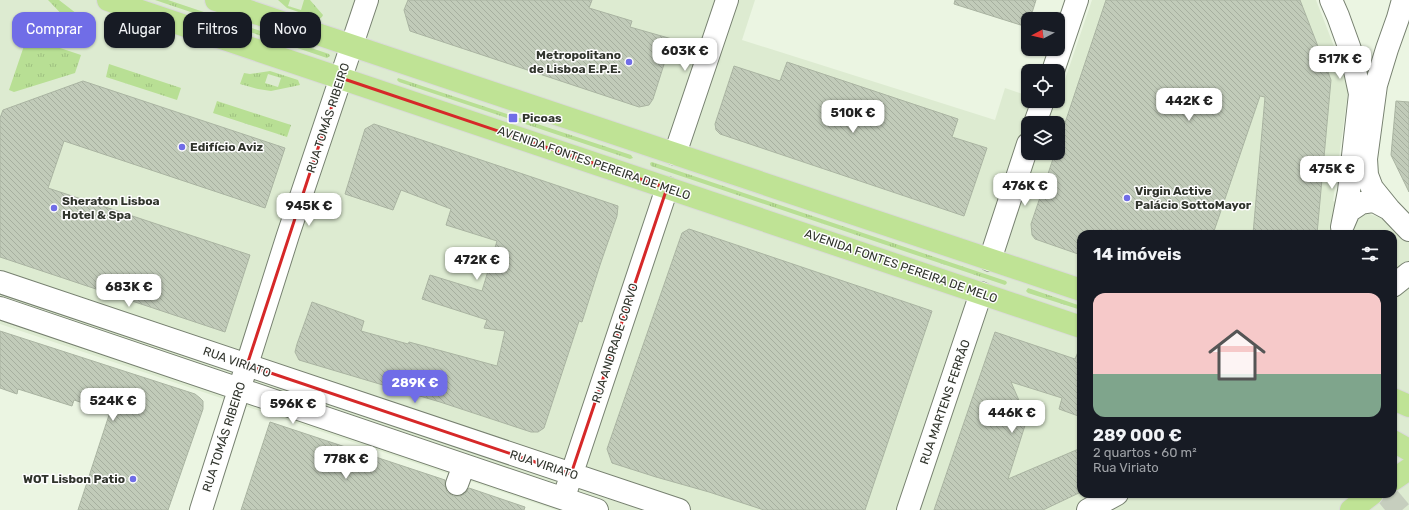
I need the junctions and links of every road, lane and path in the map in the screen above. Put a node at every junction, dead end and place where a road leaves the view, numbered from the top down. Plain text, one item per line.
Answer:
1 (108, 0) edge
2 (216, 0) edge
3 (367, 0) edge
4 (727, 0) edge
5 (1077, 0) edge
6 (1331, 0) edge
7 (1401, 0) edge
8 (352, 46) junction
9 (1055, 64) edge
10 (341, 78) junction
11 (1360, 94) junction
12 (675, 154) junction
13 (1359, 158) junction
14 (1023, 160) edge
15 (666, 188) junction
16 (1389, 209) junction
17 (1342, 230) edge
18 (1342, 230) edge
19 (1409, 230) edge
20 (990, 260) junction
21 (0, 282) edge
22 (1077, 289) edge
23 (981, 293) junction
24 (0, 308) edge
25 (1077, 326) edge
26 (247, 365) junction
27 (240, 389) junction
28 (1397, 401) edge
29 (1409, 406) edge
30 (1397, 443) edge
31 (1409, 450) edge
32 (1409, 469) edge
33 (572, 474) junction
34 (1397, 477) edge
35 (1110, 498) edge
36 (1355, 498) edge
37 (1366, 498) edge
38 (563, 499) junction
39 (201, 510) edge
40 (597, 510) edge
41 (679, 510) edge
42 (908, 510) edge
43 (1088, 510) edge
44 (1350, 510) edge

1 - 10 main road, AVENIDA FONTES PEREIRA DE MELO
2 - 8 main road
3 - 8 street, RUA TOMÁS RIBEIRO
4 - 12 street
5 - 9 street
6 - 11 street
7 - 11 street
7 - 13 street
8 - 10 street, RUA TOMÁS RIBEIRO
8 - 12 main road
10 - 15 main road, AVENIDA FONTES PEREIRA DE MELO
10 - 26 street, RUA TOMÁS RIBEIRO
11 - 13 street
12 - 20 main road
13 - 16 street
13 - 17 street
14 - 20 street
15 - 23 main road, AVENIDA FONTES PEREIRA DE MELO
15 - 33 street, RUA ANDRADE CORVO
16 - 18 street
16 - 19 street
20 - 22 main road
21 - 26 street, RUA VIRIATO
23 - 25 main road, AVENIDA FONTES PEREIRA DE MELO
23 - 42 street, RUA MARTENS FERRÃO
24 - 27 street, RUA VIRIATO
26 - 27 street, RUA TOMÁS RIBEIRO
26 - 33 street, RUA VIRIATO
27 - 38 street, RUA VIRIATO
27 - 39 street, RUA TOMÁS RIBEIRO
28 - 29 main road
30 - 31 main road
32 - 34 main road
33 - 38 street, RUA ANDRADE CORVO
33 - 41 street, RUA VIRIATO
35 - 43 street
36 - 44 main road
37 - 44 main road
38 - 40 street, RUA VIRIATO

